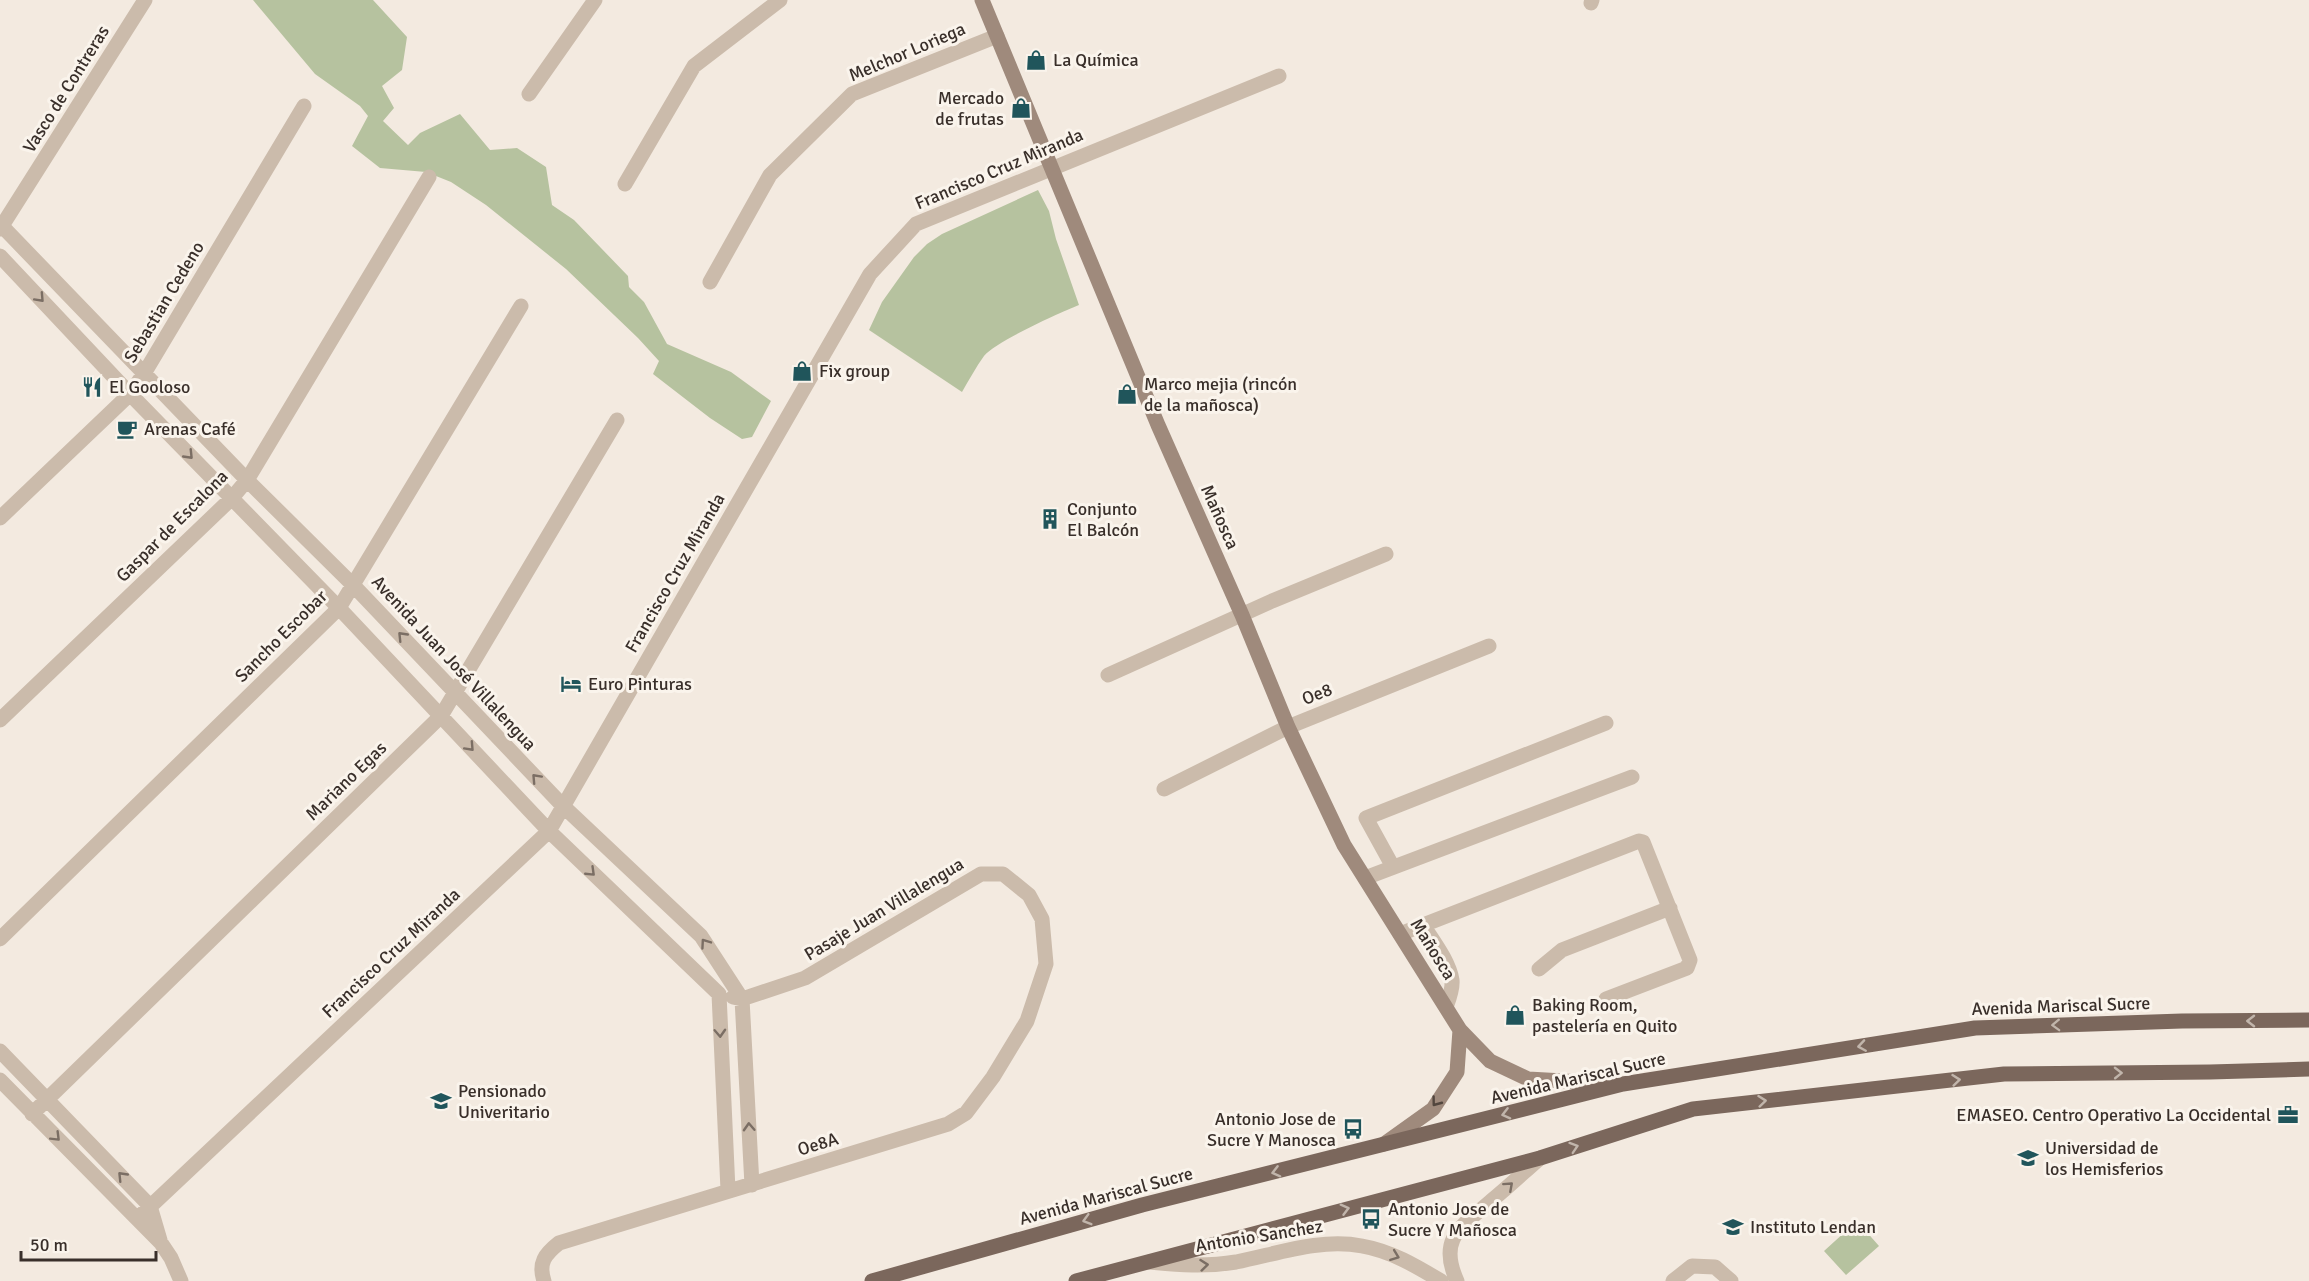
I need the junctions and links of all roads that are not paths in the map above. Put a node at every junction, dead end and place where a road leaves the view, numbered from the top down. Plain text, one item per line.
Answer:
1 (145, 0) edge
2 (595, 0) edge
3 (780, 0) edge
4 (982, 0) edge
5 (997, 36) junction
6 (1279, 76) dead end
7 (529, 94) dead end
8 (304, 106) dead end
9 (1051, 168) junction
10 (429, 177) dead end
11 (625, 184) dead end
12 (1, 227) edge
13 (0, 256) edge
14 (710, 282) dead end
15 (521, 306) dead end
16 (145, 372) junction
17 (130, 394) junction
18 (617, 420) dead end
19 (247, 480) junction
20 (232, 498) junction
21 (0, 518) edge
22 (1386, 554) dead end
23 (353, 585) junction
24 (339, 608) junction
25 (1242, 615) junction
26 (1489, 646) dead end
27 (1108, 675) dead end
28 (455, 692) junction
29 (441, 716) junction
30 (0, 720) edge
31 (1606, 723) dead end
32 (1288, 727) junction
33 (1632, 777) dead end
34 (1164, 789) dead end
35 (563, 806) junction
36 (549, 831) junction
37 (1393, 867) junction
38 (1365, 878) junction
39 (1670, 908) junction
40 (1423, 925) junction
41 (1400, 934) junction
42 (0, 939) edge
43 (1046, 964) joint
44 (1539, 969) dead end
45 (719, 994) junction
46 (742, 999) junction
47 (1606, 999) dead end
48 (1446, 1007) junction
49 (2309, 1020) edge
50 (1460, 1030) junction
51 (0, 1051) edge
52 (2309, 1069) edge
53 (0, 1080) edge
54 (1623, 1084) junction
55 (47, 1099) junction
56 (32, 1114) junction
57 (1382, 1145) junction
58 (1540, 1158) junction
59 (752, 1185) junction
60 (728, 1190) junction
61 (150, 1206) junction
62 (138, 1218) junction
63 (161, 1243) junction
64 (1146, 1262) junction
65 (181, 1281) edge
66 (544, 1281) edge
67 (872, 1281) edge
68 (1076, 1281) edge
69 (1441, 1281) edge
70 (1457, 1281) edge
71 (1673, 1281) edge
72 (1731, 1281) edge

1 - 12 street, Vasco de Contreras
2 - 7 street
3 - 11 street
4 - 5 street, Mañosca
5 - 9 street, Mañosca
5 - 14 street, Melchor Loriega
6 - 9 street, Francisco Cruz Miranda
8 - 16 street, Sebastian Cedeno
9 - 25 street, Mañosca
9 - 35 street, Francisco Cruz Miranda
10 - 19 street, Gaspar de Escalona
12 - 16 street, Avenida Juan José Villalengua
13 -> 17 street
15 - 23 street, Sancho Escobar
16 - 17 street, Sebastian Cedeno
16 - 19 street, Avenida Juan José Villalengua
17 -> 20 street
17 - 21 street, Sebastian Cedeno
18 - 28 street, Mariano Egas
19 - 20 street, Gaspar de Escalona
19 - 23 street, Avenida Juan José Villalengua
20 - 24 street
20 - 30 street, Gaspar de Escalona
22 - 25 street
23 - 24 street, Sancho Escobar
28 -> 23 street, Avenida Juan José Villalengua
24 - 29 street
24 - 42 street, Sancho Escobar
25 - 27 street
25 - 32 street, Mañosca
26 - 32 street, Oe8
28 - 29 street, Mariano Egas
35 -> 28 street, Avenida Juan José Villalengua
29 -> 36 street
29 - 55 street, Mariano Egas
31 - 37 street
32 - 34 street, Oe8
32 - 38 street, Mañosca
33 - 37 street
35 - 36 street, Francisco Cruz Miranda
46 -> 35 street, Avenida Juan José Villalengua
36 -> 45 street
36 - 61 street, Francisco Cruz Miranda
37 - 38 street
38 - 41 street, Mañosca
39 - 40 street
39 - 44 street
39 - 47 street
40 - 41 street
40 - 48 street
41 - 48 street, Mañosca
43 - 46 street, Pasaje Juan Villalengua
43 - 59 street, Oe8A
45 - 46 street
45 -> 60 street
59 -> 46 street
48 - 50 street, Mañosca
49 -> 54 main road, Avenida Mariscal Sucre
50 - 54 street, Mañosca
50 -> 57 street
51 - 55 street
58 -> 52 main road
53 - 56 street
54 -> 57 main road, Avenida Mariscal Sucre
55 - 56 street, Mariano Egas
61 -> 55 street
56 -> 62 street
57 -> 67 main road, Avenida Mariscal Sucre
64 -> 58 main road
70 -> 58 street
59 - 60 street, Oe8A
60 - 66 street, Oe8A
61 - 62 street, Francisco Cruz Miranda
61 - 63 street
62 - 63 street
63 - 65 street
64 - 68 main road
64 -> 69 street, Antonio Sanchez
71 - 72 street

